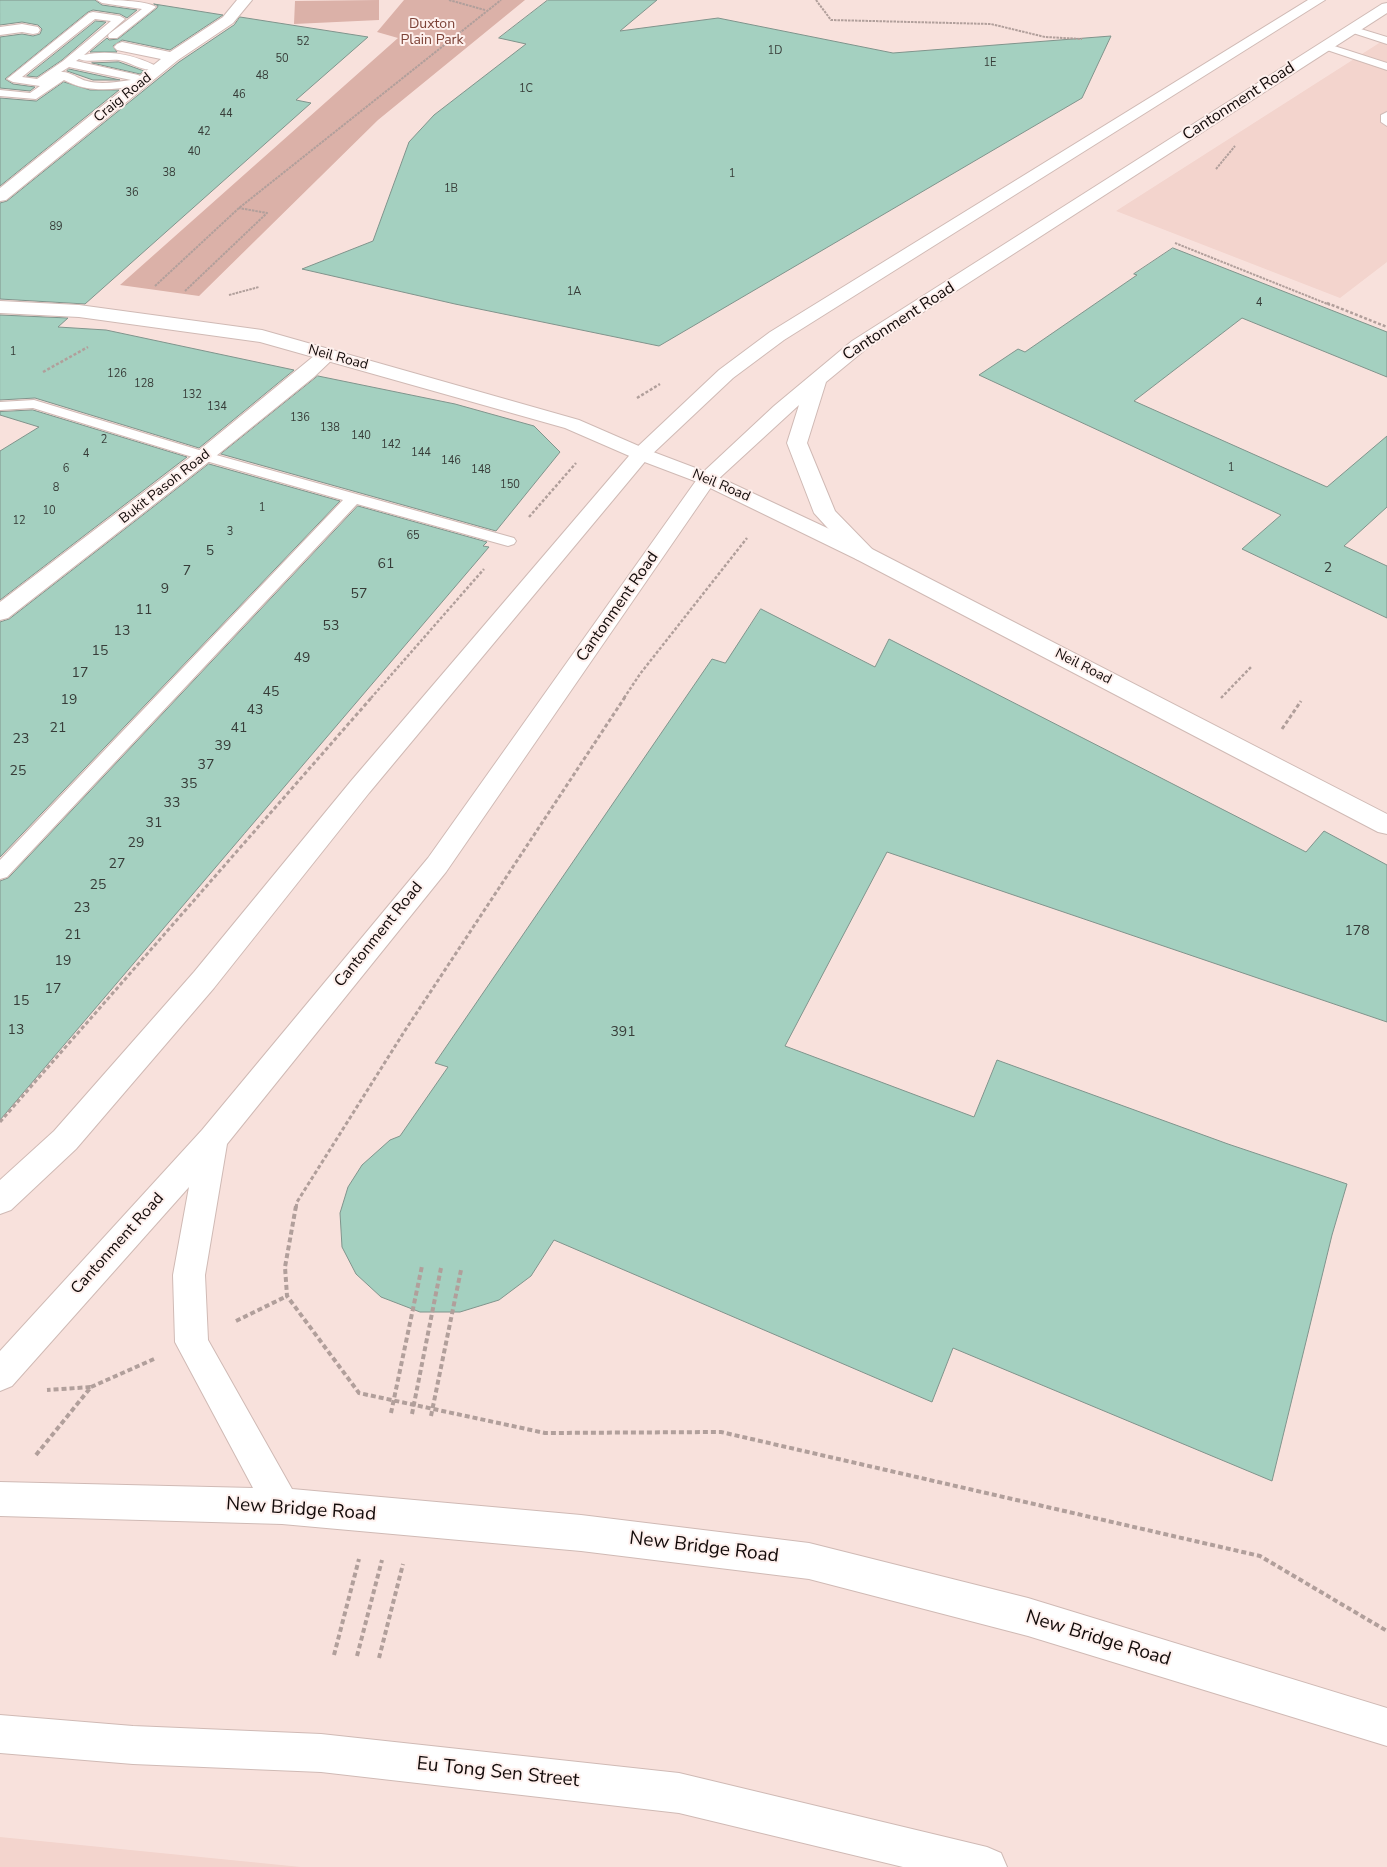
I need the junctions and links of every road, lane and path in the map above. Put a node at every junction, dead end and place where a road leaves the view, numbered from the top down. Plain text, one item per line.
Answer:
1 (102, 0) edge
2 (235, 0) edge
3 (245, 0) edge
4 (449, 0) edge
5 (501, 0) edge
6 (816, 0) edge
7 (1318, 0) edge
8 (1387, 7) edge
9 (486, 10) junction
10 (1351, 29) junction
11 (0, 30) edge
12 (33, 30) dead end
13 (1082, 39) dead end
14 (1387, 41) edge
15 (1325, 46) junction
16 (122, 47) dead end
17 (169, 56) junction
18 (1387, 66) edge
19 (150, 67) junction
20 (65, 69) junction
21 (0, 78) edge
22 (135, 80) junction
23 (0, 93) edge
24 (103, 110) junction
25 (1387, 115) edge
26 (1387, 122) edge
27 (39, 160) junction
28 (0, 186) edge
29 (0, 196) edge
30 (239, 208) junction
31 (1175, 243) dead end
32 (157, 286) dead end
33 (184, 292) dead end
34 (0, 307) edge
35 (1387, 327) edge
36 (93, 344) dead end
37 (327, 355) junction
38 (39, 374) dead end
39 (817, 379) junction
40 (0, 406) edge
41 (641, 454) junction
42 (204, 456) junction
43 (576, 462) dead end
44 (707, 479) junction
45 (354, 498) junction
46 (749, 536) dead end
47 (508, 541) junction
48 (864, 554) junction
49 (0, 613) edge
50 (1302, 701) dead end
51 (1279, 734) dead end
52 (1387, 824) edge
53 (0, 872) edge
54 (0, 1122) edge
55 (213, 1139) junction
56 (0, 1200) edge
57 (422, 1266) dead end
58 (441, 1268) dead end
59 (462, 1270) dead end
60 (0, 1375) edge
61 (46, 1390) dead end
62 (391, 1413) dead end
63 (412, 1414) dead end
64 (431, 1416) dead end
65 (1, 1499) edge
66 (282, 1506) junction
67 (362, 1551) dead end
68 (384, 1553) dead end
69 (406, 1555) dead end
70 (1387, 1632) edge
71 (334, 1655) dead end
72 (357, 1656) dead end
73 (379, 1658) dead end
74 (1387, 1727) edge
75 (0, 1734) edge
76 (132, 1745) junction
77 (0, 1752) edge
78 (987, 1867) edge

1 - 19 lane
1 - 21 lane
2 - 17 main road, Craig Road
3 - 17 main road, Craig Road
4 - 9 path
5 - 9 path
6 - 13 path
7 - 41 main road
8 - 10 main road, Cantonment Road
9 - 30 path
10 - 14 lane
10 - 15 main road, Cantonment Road
11 - 12 main road
15 - 18 lane
15 - 39 main road, Cantonment Road
16 - 17 main road
17 - 19 main road, Craig Road
17 - 24 main road, Craig Road
19 - 22 main road, Craig Road
20 - 20 lane
20 - 22 lane
20 - 22 lane
20 - 23 lane
22 - 24 main road, Craig Road
24 - 27 main road, Craig Road
25 - 26 lane
27 - 28 main road, Craig Road
27 - 29 main road, Craig Road
30 - 32 path
30 - 33 path
31 - 35 path
34 - 37 main road, Neil Road
36 - 38 path
37 - 41 main road, Neil Road
37 - 42 main road, Bukit Pasoh Road
39 - 44 main road, Cantonment Road
39 - 48 main road
40 - 42 lane
41 - 44 main road, Neil Road
41 - 56 main road
42 - 45 lane
42 - 49 main road, Bukit Pasoh Road
43 - 47 path
44 - 48 main road, Neil Road
44 - 55 main road, Cantonment Road
45 - 47 lane
45 - 53 lane
46 - 70 path
47 - 54 path
48 - 52 main road, Neil Road
50 - 51 path
55 - 60 main road, Cantonment Road
55 - 66 main road
57 - 62 path
58 - 63 path
59 - 64 path
61 - 65 path
65 - 66 main road, New Bridge Road
66 - 74 main road, New Bridge Road
67 - 71 path
68 - 72 path
69 - 73 path
75 - 76 main road, Eu Tong Sen Street
76 - 77 main road
76 - 78 main road, Eu Tong Sen Street

